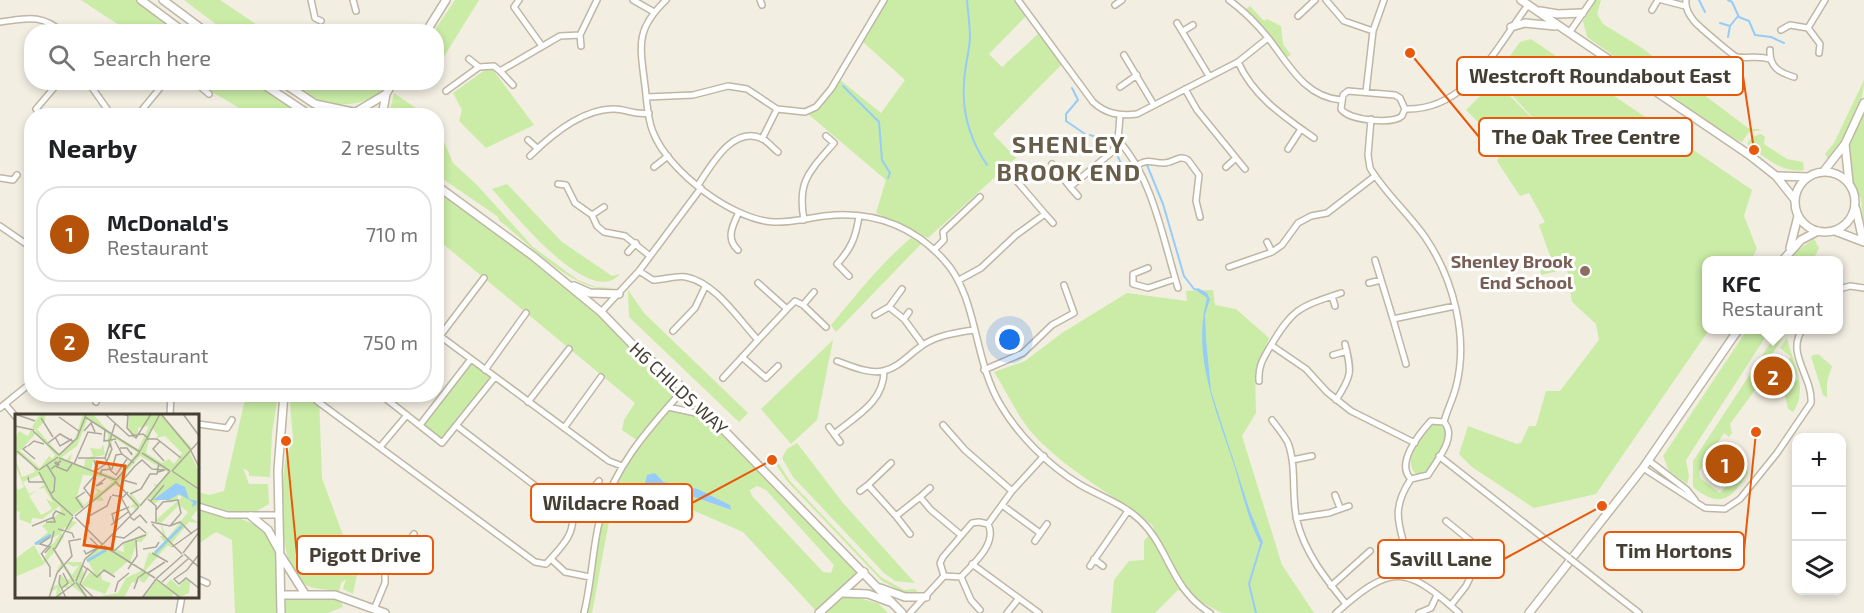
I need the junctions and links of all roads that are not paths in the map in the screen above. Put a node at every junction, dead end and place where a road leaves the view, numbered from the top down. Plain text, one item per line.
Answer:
1 (141, 0) edge
2 (163, 0) edge
3 (310, 0) edge
4 (446, 0) edge
5 (519, 0) edge
6 (597, 0) edge
7 (633, 0) edge
8 (666, 0) edge
9 (884, 0) edge
10 (1018, 0) edge
11 (1122, 0) edge
12 (1229, 0) edge
13 (1316, 0) edge
14 (1326, 0) edge
15 (1384, 0) edge
16 (1521, 0) edge
17 (1592, 0) edge
18 (1660, 0) edge
19 (1825, 0) edge
20 (354, 2) edge
21 (1686, 3) edge
22 (1115, 5) dead end
23 (1528, 5) junction
24 (347, 6) dead end
25 (514, 7) junction
26 (1652, 10) dead end
27 (356, 11) dead end
28 (1537, 11) junction
29 (654, 12) junction
30 (510, 13) dead end
31 (1582, 13) junction
32 (1298, 16) dead end
33 (315, 20) dead end
34 (0, 22) edge
35 (1177, 23) dead end
36 (52, 24) edge
37 (173, 24) edge
38 (195, 24) edge
39 (431, 24) edge
40 (1192, 25) dead end
41 (1558, 26) junction
42 (1511, 27) junction
43 (1808, 28) junction
44 (1373, 30) junction
45 (1781, 30) dead end
46 (1183, 31) junction
47 (1569, 33) junction
48 (580, 35) junction
49 (1268, 38) junction
50 (542, 46) junction
51 (581, 46) dead end
52 (1770, 50) dead end
53 (1819, 53) dead end
54 (1124, 55) dead end
55 (469, 59) dead end
56 (1769, 59) junction
57 (1238, 62) junction
58 (479, 67) junction
59 (500, 71) junction
60 (1779, 72) junction
61 (1137, 75) junction
62 (1209, 76) junction
63 (1794, 77) dead end
64 (1775, 78) dead end
65 (513, 86) dead end
66 (1120, 87) dead end
67 (1185, 89) junction
68 (51, 90) edge
69 (94, 90) edge
70 (158, 90) edge
71 (204, 90) edge
72 (272, 90) edge
73 (294, 90) edge
74 (388, 90) edge
75 (446, 92) dead end
76 (1366, 92) junction
77 (209, 94) dead end
78 (386, 94) junction
79 (647, 97) junction
80 (1341, 100) junction
81 (1864, 103) edge
82 (1154, 105) junction
83 (35, 108) edge
84 (106, 108) edge
85 (144, 108) edge
86 (299, 108) edge
87 (335, 108) edge
88 (362, 108) edge
89 (383, 108) edge
90 (777, 109) junction
91 (1405, 109) junction
92 (649, 113) junction
93 (1120, 116) junction
94 (1371, 119) junction
95 (1301, 129) junction
96 (826, 136) dead end
97 (1314, 138) dead end
98 (762, 139) junction
99 (528, 140) dead end
100 (1118, 140) junction
101 (834, 143) junction
102 (1845, 144) junction
103 (537, 148) junction
104 (841, 148) dead end
105 (1288, 149) dead end
106 (778, 152) dead end
107 (530, 156) dead end
108 (668, 156) junction
109 (1236, 158) junction
110 (1052, 164) dead end
111 (1136, 166) junction
112 (654, 167) dead end
113 (1226, 167) dead end
114 (1245, 169) dead end
115 (1824, 171) junction
116 (1375, 176) junction
117 (1776, 176) junction
118 (1808, 177) junction
119 (0, 178) edge
120 (1015, 179) dead end
121 (1849, 182) junction
122 (558, 184) dead end
123 (14, 187) dead end
124 (699, 187) junction
125 (1070, 187) junction
126 (444, 191) edge
127 (1078, 196) dead end
128 (980, 197) dead end
129 (1795, 200) junction
130 (1856, 206) junction
131 (604, 207) dead end
132 (738, 214) junction
133 (1046, 214) junction
134 (592, 216) junction
135 (859, 216) junction
136 (1798, 216) junction
137 (1200, 217) dead end
138 (804, 220) junction
139 (1053, 223) dead end
140 (0, 226) edge
141 (1818, 231) junction
142 (1835, 231) junction
143 (24, 241) edge
144 (1267, 242) dead end
145 (1864, 242) edge
146 (636, 243) junction
147 (732, 244) junction
148 (724, 249) dead end
149 (935, 249) junction
150 (1790, 249) junction
151 (738, 250) dead end
152 (628, 252) dead end
153 (1272, 252) junction
154 (650, 256) junction
155 (1786, 256) edge
156 (1375, 260) dead end
157 (1229, 267) dead end
158 (1148, 268) dead end
159 (639, 271) junction
160 (849, 276) dead end
161 (484, 278) dead end
162 (1175, 279) junction
163 (959, 280) junction
164 (1381, 280) junction
165 (566, 283) junction
166 (758, 283) dead end
167 (1369, 283) dead end
168 (1064, 285) dead end
169 (705, 287) junction
170 (1178, 288) dead end
171 (1843, 288) edge
172 (1864, 288) edge
173 (902, 289) dead end
174 (814, 292) dead end
175 (1341, 293) dead end
176 (619, 294) junction
177 (1332, 296) junction
178 (803, 305) junction
179 (1335, 306) dead end
180 (1455, 306) junction
181 (889, 307) junction
182 (787, 309) junction
183 (601, 312) junction
184 (909, 312) dead end
185 (526, 313) dead end
186 (875, 315) dead end
187 (904, 319) junction
188 (684, 320) junction
189 (1393, 320) junction
190 (690, 324) dead end
191 (444, 327) edge
192 (826, 327) dead end
193 (973, 330) junction
194 (673, 331) dead end
195 (1735, 334) edge
196 (1801, 334) edge
197 (444, 339) edge
198 (758, 340) junction
199 (923, 345) junction
200 (1271, 345) junction
201 (569, 348) dead end
202 (1333, 355) dead end
203 (742, 357) junction
204 (471, 359) junction
205 (837, 362) dead end
206 (1406, 364) dead end
207 (777, 366) dead end
208 (984, 369) junction
209 (485, 370) junction
210 (884, 371) junction
211 (495, 377) junction
212 (601, 377) dead end
213 (723, 378) dead end
214 (1259, 381) dead end
215 (24, 389) edge
216 (684, 389) junction
217 (444, 394) edge
218 (1336, 400) junction
219 (283, 402) edge
220 (318, 402) edge
221 (390, 402) edge
222 (438, 402) edge
223 (528, 402) junction
224 (3, 406) edge
225 (668, 406) junction
226 (406, 415) junction
227 (15, 416) edge
228 (711, 416) junction
229 (232, 420) dead end
230 (1272, 420) dead end
231 (1444, 422) junction
232 (200, 424) edge
233 (420, 425) junction
234 (943, 425) dead end
235 (457, 426) junction
236 (564, 428) junction
237 (829, 428) dead end
238 (834, 434) junction
239 (840, 442) dead end
240 (1415, 443) junction
241 (380, 447) junction
242 (1044, 456) junction
243 (1312, 456) dead end
244 (1439, 456) junction
245 (1292, 460) junction
246 (1648, 460) junction
247 (891, 463) dead end
248 (622, 466) junction
249 (1642, 468) junction
250 (1411, 479) junction
251 (599, 481) dead end
252 (868, 485) junction
253 (930, 488) dead end
254 (860, 491) dead end
255 (1012, 491) junction
256 (1335, 495) dead end
257 (920, 497) junction
258 (1696, 502) junction
259 (1002, 505) junction
260 (1349, 506) dead end
261 (200, 507) edge
262 (1340, 508) junction
263 (1128, 511) junction
264 (278, 514) junction
265 (572, 514) junction
266 (251, 516) junction
267 (896, 516) junction
268 (1296, 518) junction
269 (1446, 521) dead end
270 (988, 524) junction
271 (1047, 524) dead end
272 (1454, 528) junction
273 (1040, 533) junction
274 (414, 534) dead end
275 (910, 534) dead end
276 (961, 535) junction
277 (1448, 535) dead end
278 (1035, 541) dead end
279 (1370, 551) dead end
280 (1483, 551) junction
281 (280, 553) junction
282 (1492, 558) dead end
283 (551, 559) junction
284 (1094, 559) junction
285 (972, 564) junction
286 (1090, 566) dead end
287 (1103, 566) dead end
288 (864, 572) junction
289 (944, 576) junction
290 (1407, 576) junction
291 (590, 577) junction
292 (961, 577) junction
293 (200, 578) edge
294 (207, 583) dead end
295 (1331, 586) junction
296 (878, 588) junction
297 (843, 593) junction
298 (305, 594) junction
299 (1437, 595) junction
300 (282, 596) junction
301 (926, 597) junction
302 (182, 598) edge
303 (1019, 598) junction
304 (892, 603) junction
305 (1346, 604) junction
306 (1451, 605) junction
307 (375, 608) junction
308 (980, 610) dead end
309 (179, 613) edge
310 (281, 613) edge
311 (385, 613) edge
312 (584, 613) edge
313 (819, 613) edge
314 (902, 613) edge
315 (910, 613) edge
316 (1007, 613) edge
317 (1039, 613) edge
318 (1210, 613) edge
319 (1336, 613) edge
320 (1419, 613) edge
321 (1459, 613) edge
322 (1529, 613) edge
323 (1639, 613) edge

1 - 37 street
2 - 38 street
3 - 33 street
4 - 39 street
5 - 25 street
6 - 48 street
7 - 29 street
8 - 29 street
9 - 90 street
10 - 93 street
11 - 22 street
12 - 49 street
13 - 32 street
14 - 44 street
15 - 44 street
16 - 23 street
17 - 31 street
18 - 21 street
18 - 26 street
19 - 43 street
20 - 24 street
20 - 27 street
21 - 56 street
23 - 28 street
23 - 42 street
25 - 30 street
25 - 50 street
28 - 31 street
28 - 41 street
29 - 79 street
31 - 47 street
34 - 36 street
35 - 46 street
40 - 46 street
41 - 42 street
41 - 47 street
42 - 91 street
43 - 45 street
43 - 53 street
44 - 76 street
46 - 62 street
47 - 117 street
48 - 50 street
48 - 51 street
49 - 57 street
49 - 80 street
50 - 59 street
52 - 56 street
54 - 61 street
55 - 58 street
56 - 60 street
57 - 62 street
57 - 95 street
58 - 59 street
58 - 75 street
59 - 65 street
60 - 63 street
60 - 64 street
61 - 66 street
61 - 82 street
62 - 67 street
67 - 82 street
67 - 109 street
68 - 83 street
69 - 84 street
70 - 85 street
71 - 77 street
72 - 86 street
73 - 87 street
74 - 78 street
76 - 80 street
76 - 91 street
78 - 88 street
78 - 89 street
79 - 90 street
79 - 92 street
80 - 94 street
81 - 102 street
82 - 93 street
90 - 98 street
91 - 94 street
92 - 103 street
92 - 108 street
93 - 100 street
94 - 116 street
95 - 97 street
95 - 105 street
96 - 101 street
98 - 106 street
98 - 124 street
99 - 103 street
100 - 111 street
100 - 125 street
101 - 104 street
101 - 138 street
102 - 115 street
102 - 121 street
103 - 107 street
108 - 112 street
108 - 124 street
109 - 113 street
109 - 114 street
110 - 125 street
111 - 137 street
111 - 162 street
115 - 118 street
115 - 121 street
116 - 153 street
116 - 180 street
117 - 118 street
117 - 129 street
118 - 129 street
119 - 123 street
120 - 133 street
121 - 130 street
122 - 134 street
124 - 132 street
124 - 154 street
125 - 127 street
126 - 165 street, H6 CHILDS WAY
128 - 149 street
129 - 136 street
130 - 142 street
130 - 145 street
131 - 134 street
132 - 138 street
132 - 147 street
133 - 139 street
133 - 163 street
134 - 146 street
135 - 138 street
135 - 149 street
135 - 160 street
136 - 141 street
136 - 150 street
140 - 143 street
141 - 142 street
141 - 150 street
142 - 145 street
144 - 153 street
146 - 152 street
146 - 154 street
147 - 148 street
147 - 151 street
149 - 163 street
150 - 155 street
153 - 157 street
154 - 159 street
156 - 164 street
158 - 162 street
159 - 169 street
159 - 176 street
161 - 191 street
162 - 170 street
163 - 193 street
164 - 167 street
164 - 189 street
165 - 176 street
165 - 183 street, H6 CHILDS WAY
166 - 182 street
168 - 208 street
169 - 188 street
169 - 198 street
171 - 172 street
173 - 181 street
174 - 178 street
175 - 177 street
176 - 183 street
177 - 179 street
177 - 200 street
178 - 182 street
178 - 192 street
180 - 189 street
180 - 231 street
181 - 186 street
181 - 187 street
182 - 198 street
183 - 216 street, H6 CHILDS WAY
184 - 187 street
185 - 209 street
187 - 199 street
188 - 190 street
188 - 194 street
189 - 206 street
193 - 199 street
193 - 208 street
195 - 246 street
196 - 258 street
197 - 204 street
198 - 203 street
199 - 210 street
200 - 214 street
200 - 218 street
201 - 223 street
202 - 218 street
203 - 207 street
203 - 213 street
204 - 209 street
204 - 217 street
205 - 210 street
208 - 242 street
209 - 211 street
210 - 238 street
211 - 223 street
211 - 235 street
212 - 236 street
215 - 224 street
216 - 225 street
216 - 228 street, H6 CHILDS WAY
218 - 240 street
219 - 264 street
220 - 241 street
221 - 226 street
222 - 233 street
223 - 236 street
224 - 227 street
225 - 228 street
225 - 248 street
226 - 233 street
226 - 241 street
228 - 288 street, H6 CHILDS WAY
229 - 232 street
230 - 245 street
231 - 240 street
231 - 244 street
233 - 235 street
234 - 255 street
235 - 265 street
236 - 248 street
237 - 238 street
238 - 239 street
240 - 250 street
241 - 283 street
242 - 255 street
242 - 263 street
243 - 245 street
244 - 250 street
244 - 323 street, bridge
245 - 268 street
246 - 249 street
246 - 258 street
247 - 252 street
248 - 291 street
249 - 258 street
249 - 322 street
250 - 290 street
251 - 265 street
252 - 254 street
252 - 267 street
253 - 257 street
255 - 259 street
256 - 262 street
257 - 267 street
257 - 276 street
259 - 270 street
259 - 273 street
260 - 262 street
261 - 266 street
262 - 268 street
263 - 284 street
263 - 318 street
264 - 266 street
264 - 281 street
265 - 283 street
266 - 281 street
267 - 275 street
268 - 295 street
269 - 272 street
270 - 276 street
270 - 285 street
271 - 273 street
272 - 277 street
272 - 280 street
273 - 278 street
274 - 307 street
276 - 289 street
279 - 295 street
280 - 282 street
280 - 306 street
281 - 298 street
281 - 300 street
283 - 291 street
284 - 286 street
284 - 287 street
285 - 292 street
285 - 303 street
288 - 296 street, H6 CHILDS WAY
288 - 297 street
289 - 292 street
289 - 301 street
290 - 299 street
290 - 305 street
291 - 312 street
292 - 308 street
293 - 294 street
295 - 305 street
296 - 301 street
296 - 304 street, H6 CHILDS WAY
297 - 304 street
297 - 313 street
298 - 300 street
298 - 307 street
299 - 306 street
299 - 320 street
300 - 310 street
301 - 315 street
302 - 309 street
303 - 316 street
303 - 317 street
304 - 314 street, H6 CHILDS WAY
305 - 319 street
306 - 321 street
307 - 311 street

